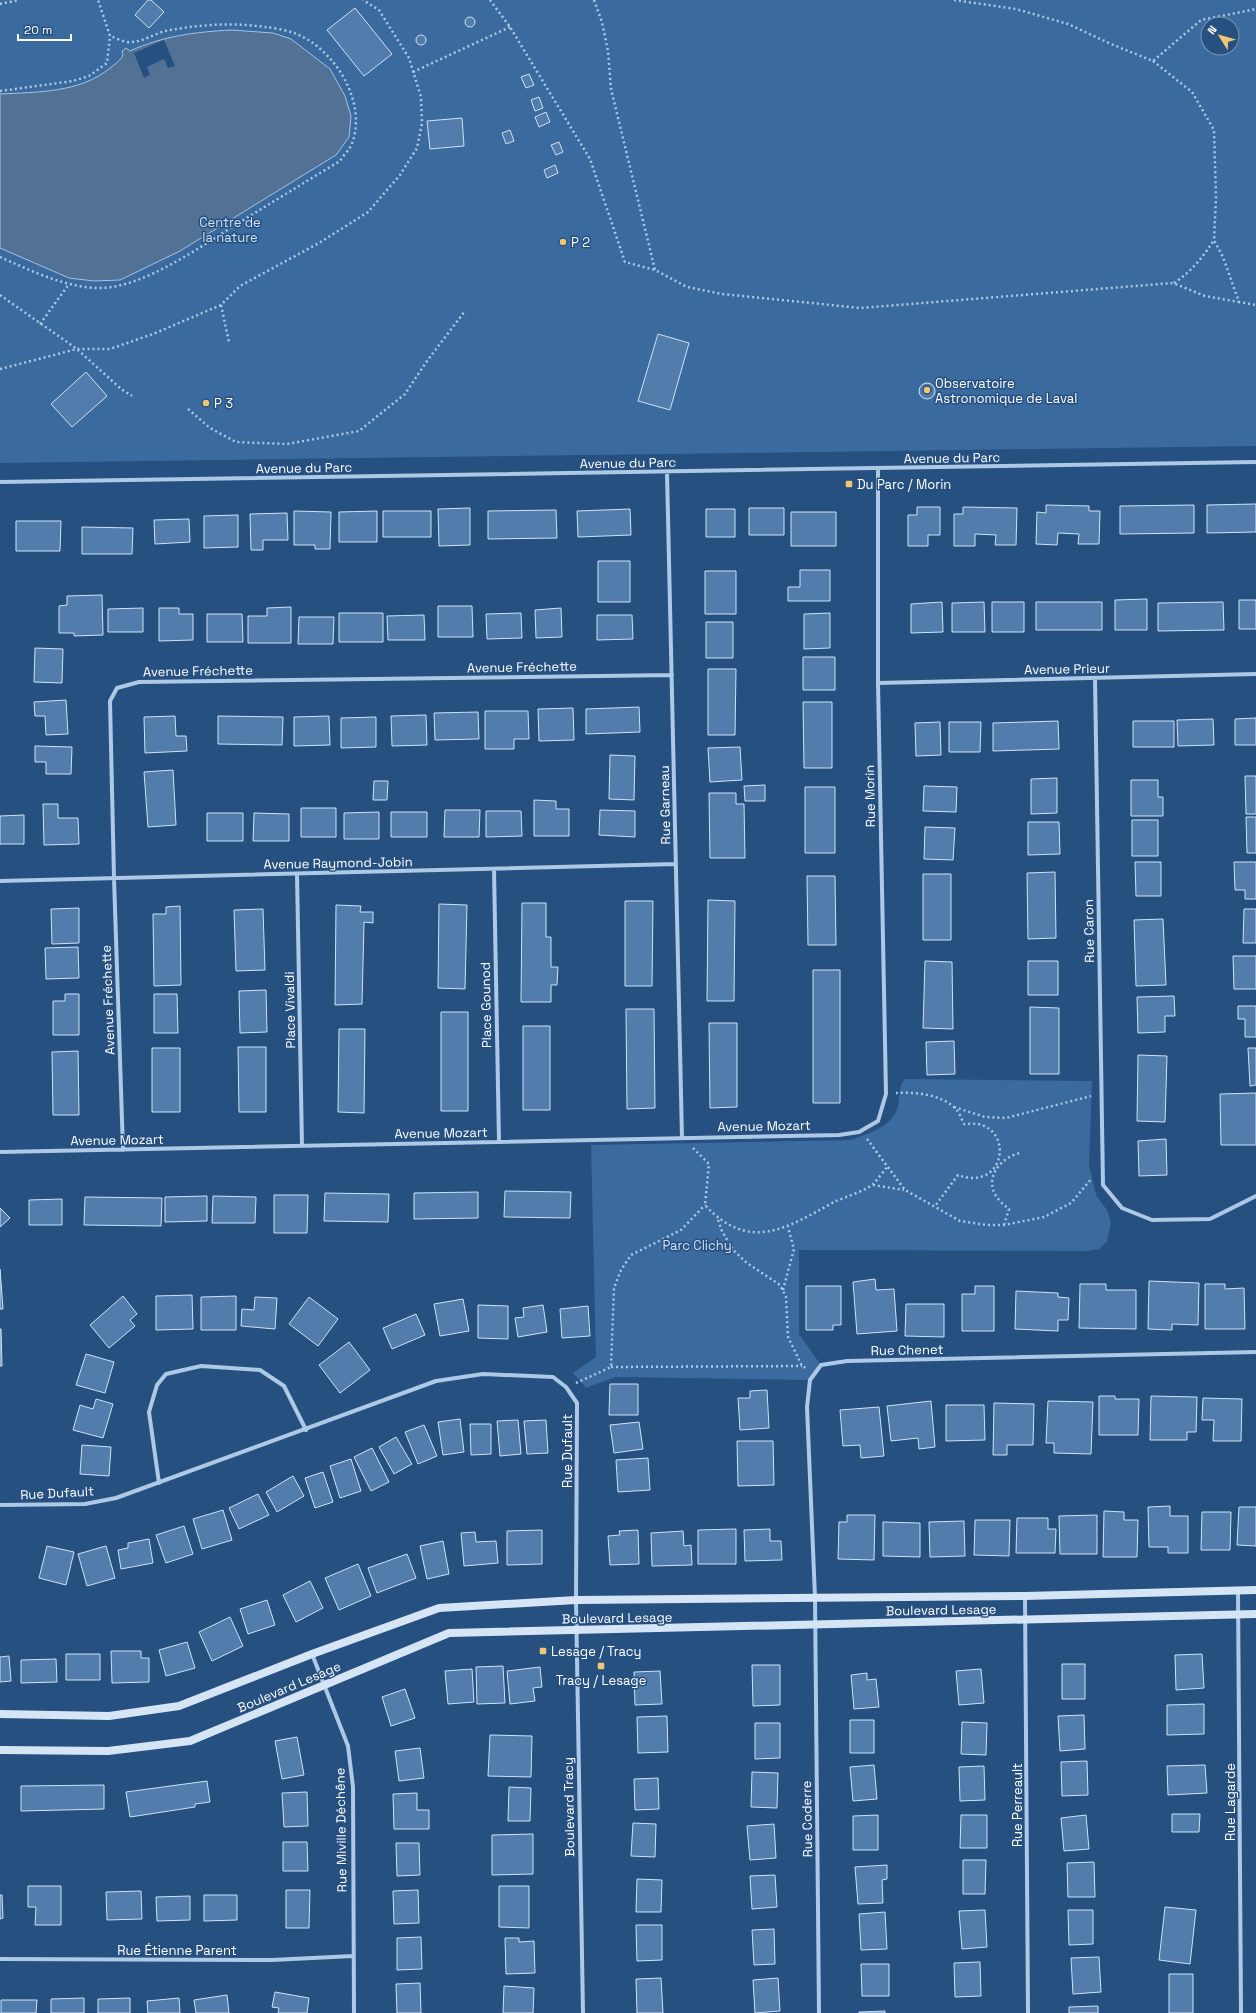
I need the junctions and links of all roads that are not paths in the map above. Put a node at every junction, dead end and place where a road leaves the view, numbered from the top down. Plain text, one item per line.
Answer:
1 (1256, 462) edge
2 (878, 469) junction
3 (668, 472) junction
4 (0, 482) edge
5 (1256, 674) edge
6 (672, 675) junction
7 (1095, 678) junction
8 (878, 683) junction
9 (676, 864) junction
10 (494, 869) junction
11 (297, 874) junction
12 (114, 878) junction
13 (0, 881) edge
14 (878, 1121) joint
15 (682, 1138) junction
16 (499, 1142) junction
17 (302, 1146) junction
18 (123, 1150) junction
19 (0, 1152) edge
20 (1256, 1196) edge
21 (1256, 1352) edge
22 (306, 1430) junction
23 (159, 1483) junction
24 (0, 1505) edge
25 (1256, 1590) edge
26 (1238, 1591) junction
27 (1025, 1596) junction
28 (815, 1597) junction
29 (576, 1600) junction
30 (1256, 1614) edge
31 (1240, 1615) junction
32 (1026, 1620) junction
33 (814, 1624) junction
34 (577, 1631) junction
35 (312, 1654) junction
36 (325, 1685) junction
37 (0, 1714) edge
38 (0, 1750) edge
39 (353, 1956) junction
40 (0, 1959) edge
41 (354, 2013) edge
42 (583, 2013) edge
43 (820, 2013) edge
44 (1028, 2013) edge
45 (1241, 2013) edge

1 - 2 street, Avenue du Parc
2 - 3 street, Avenue du Parc
2 - 8 street, Rue Morin
3 - 4 street, Avenue du Parc
3 - 6 street, Rue Garneau
5 - 7 street, Avenue Prieur
6 - 9 street, Rue Garneau
6 - 12 street, Avenue Fréchette
7 - 8 street, Avenue Prieur
7 - 20 street, Rue Caron
8 - 14 street, Rue Morin
9 - 10 street, Avenue Raymond-Jobin
9 - 15 street, Rue Garneau
10 - 11 street, Avenue Raymond-Jobin
10 - 16 street, Place Gounod
11 - 12 street, Avenue Raymond-Jobin
11 - 17 street, Place Vivaldi
12 - 13 street, Avenue Raymond-Jobin
12 - 18 street, Avenue Fréchette
14 - 15 street, Avenue Mozart
15 - 16 street, Avenue Mozart
16 - 17 street, Avenue Mozart
17 - 18 street, Avenue Mozart
18 - 19 street, Avenue Mozart
21 - 28 street, Rue Chenet
22 - 23 street, Rue Dufault
22 - 23 street
22 - 29 street, Rue Dufault
23 - 24 street, Rue Dufault
25 - 26 street, Boulevard Lesage
26 - 27 street, Boulevard Lesage
26 - 31 street, Rue Lagarde
27 - 28 street, Boulevard Lesage
27 - 32 street, Rue Perreault
28 - 29 street, Boulevard Lesage
28 - 33 street
29 - 34 street, Boulevard Tracy
29 - 35 street, Boulevard Lesage
30 - 31 street, Boulevard Lesage
31 - 32 street, Boulevard Lesage
31 - 45 street, Rue Lagarde
32 - 33 street, Boulevard Lesage
32 - 44 street, Rue Perreault
33 - 34 street, Boulevard Lesage
33 - 43 street, Rue Coderre
34 - 36 street, Boulevard Lesage
34 - 42 street, Boulevard Tracy
35 - 36 street, Rue Miville Déchêne
35 - 37 street, Boulevard Lesage
36 - 38 street, Boulevard Lesage
36 - 39 street, Rue Miville Déchêne
39 - 40 street, Rue Étienne Parent
39 - 41 street, Rue Miville Déchêne

